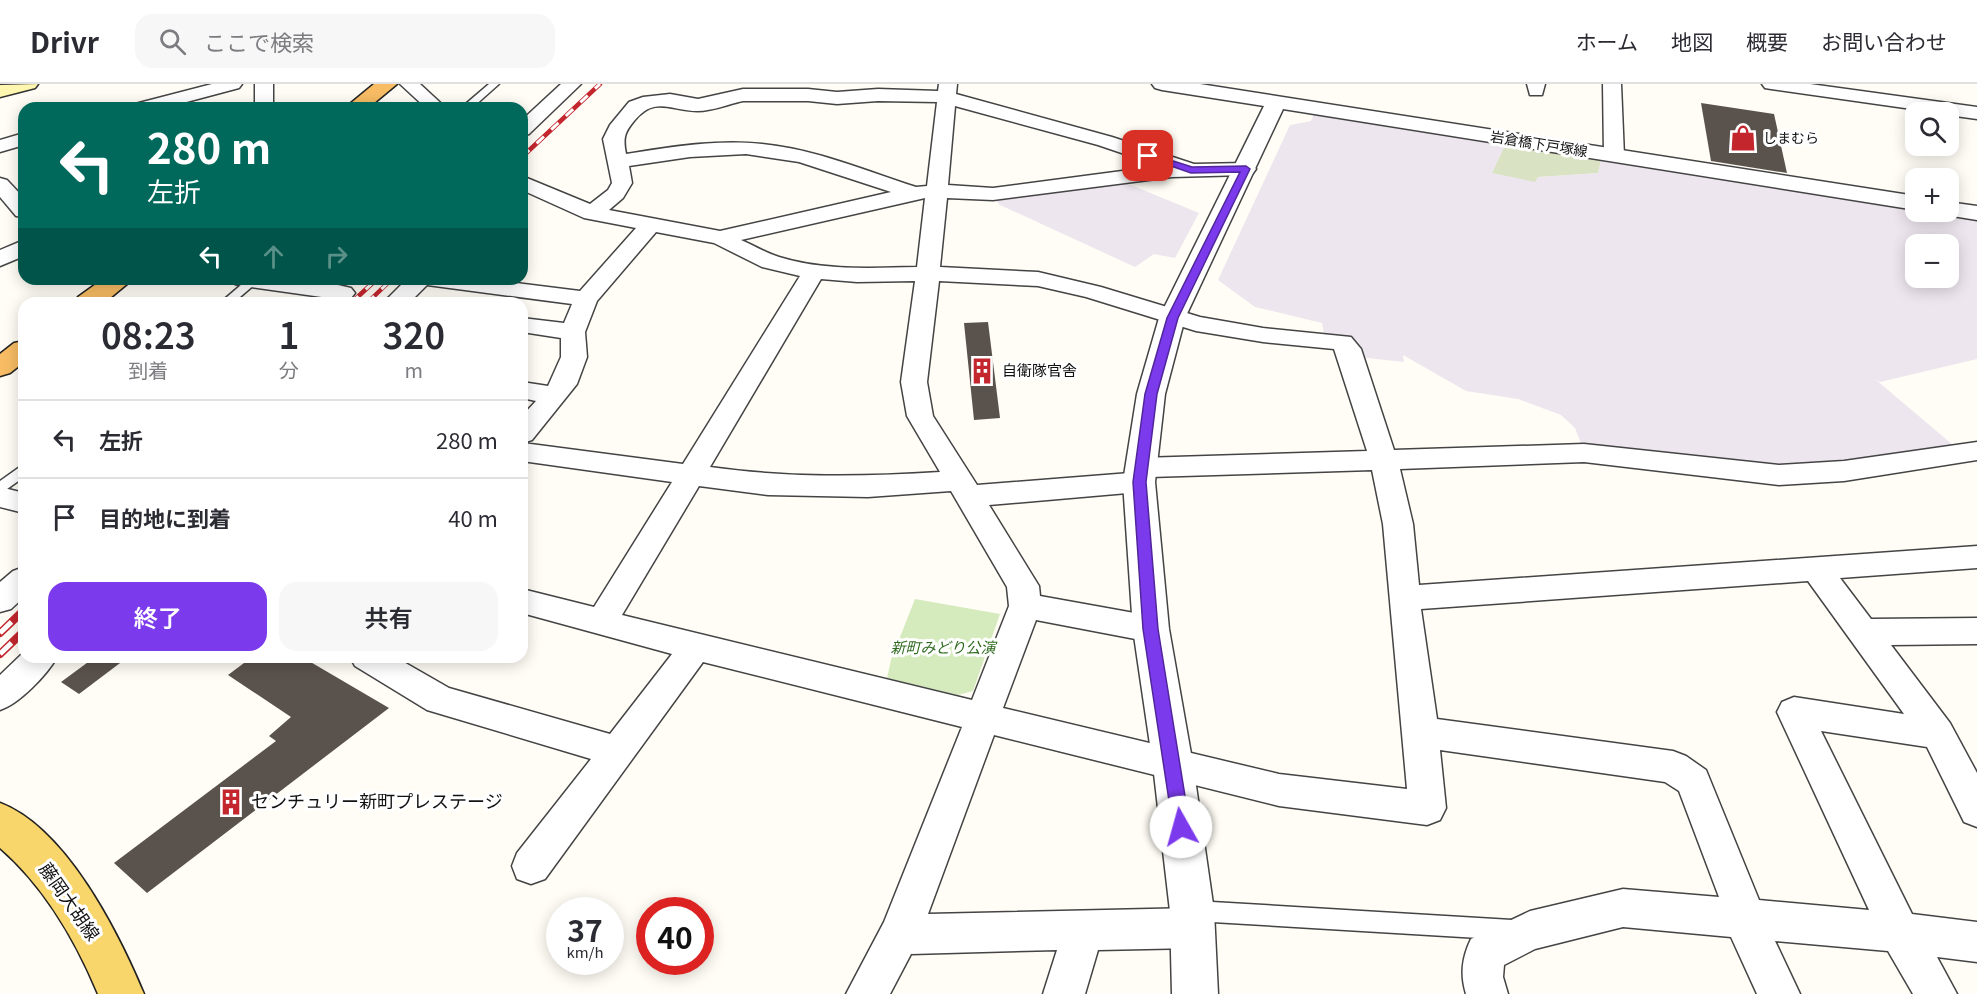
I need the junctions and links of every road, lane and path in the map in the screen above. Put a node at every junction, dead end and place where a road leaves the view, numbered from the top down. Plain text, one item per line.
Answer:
1 (28, 84) edge
2 (233, 84) edge
3 (264, 84) edge
4 (387, 84) edge
5 (409, 84) edge
6 (494, 84) edge
7 (572, 84) edge
8 (700, 84) edge
9 (1162, 84) edge
10 (1612, 84) edge
11 (1771, 84) edge
12 (0, 91) edge
13 (946, 91) edge
14 (1892, 93) edge
15 (165, 102) edge
16 (264, 102) edge
17 (363, 102) edge
18 (430, 102) edge
19 (473, 102) edge
20 (681, 102) junction
21 (1276, 103) junction
22 (1977, 113) edge
23 (528, 124) edge
24 (18, 142) edge
25 (0, 146) edge
26 (1614, 156) junction
27 (617, 162) junction
28 (1246, 169) junction
29 (1191, 170) junction
30 (0, 184) edge
31 (528, 185) edge
32 (926, 192) junction
33 (1905, 201) edge
34 (17, 207) edge
35 (1959, 211) edge
36 (592, 213) junction
37 (1977, 213) edge
38 (650, 225) junction
39 (720, 238) junction
40 (18, 250) edge
41 (0, 260) edge
42 (814, 272) junction
43 (928, 273) junction
44 (112, 285) edge
45 (245, 285) edge
46 (294, 285) edge
47 (414, 285) edge
48 (477, 285) edge
49 (344, 292) edge
50 (95, 297) edge
51 (232, 297) edge
52 (401, 297) edge
53 (586, 299) junction
54 (1172, 318) junction
55 (528, 326) edge
56 (573, 332) junction
57 (18, 354) edge
58 (0, 367) edge
59 (528, 391) edge
60 (553, 395) junction
61 (528, 426) edge
62 (1977, 451) edge
63 (528, 453) edge
64 (1384, 461) junction
65 (18, 474) edge
66 (693, 474) junction
67 (1140, 475) junction
68 (964, 488) junction
69 (0, 489) edge
70 (0, 497) edge
71 (18, 501) edge
72 (1977, 558) edge
73 (1817, 570) junction
74 (18, 584) edge
75 (1404, 598) junction
76 (0, 600) edge
77 (528, 602) edge
78 (1025, 606) junction
79 (602, 621) junction
80 (1151, 629) junction
81 (1977, 631) edge
82 (1864, 632) junction
83 (696, 647) junction
84 (34, 663) edge
85 (377, 663) edge
86 (0, 696) edge
87 (983, 716) junction
88 (1421, 732) junction
89 (1938, 734) junction
90 (617, 750) junction
91 (1173, 765) junction
92 (1977, 810) edge
93 (0, 822) edge
94 (531, 866) dead end
95 (1743, 919) junction
96 (1193, 920) junction
97 (1084, 929) junction
98 (1530, 931) junction
99 (1900, 932) junction
100 (900, 934) junction
101 (1977, 942) edge
102 (121, 994) edge
103 (867, 994) edge
104 (1064, 994) edge
105 (1195, 994) edge
106 (1487, 994) edge
107 (1779, 994) edge
108 (1936, 994) edge

1 - 12 main road
2 - 15 street
3 - 16 street
4 - 17 highway
5 - 18 street
6 - 19 lane
7 - 23 street
8 - 20 street
9 - 21 street, 岩倉橋下戸塚線
10 - 26 street
11 - 14 street
13 - 20 street
13 - 29 street
13 - 32 street
14 - 22 street
20 - 27 street
21 - 26 street, 岩倉橋下戸塚線
21 - 28 street
24 - 25 street
26 - 33 street, 岩倉橋下戸塚線
27 - 32 street
27 - 36 street
28 - 29 street
28 - 54 street
29 - 32 street
30 - 34 street
31 - 36 street
32 - 39 street
32 - 43 street
35 - 37 street
36 - 38 street
38 - 39 street
38 - 53 street
39 - 42 street
40 - 41 street
42 - 43 street
42 - 66 street
43 - 54 street
43 - 68 street
44 - 50 highway
45 - 51 lane
46 - 49 street
47 - 52 street
48 - 53 street
53 - 56 street
54 - 64 street
54 - 67 street
55 - 56 street
56 - 60 street
57 - 58 highway
59 - 60 street
60 - 61 street
62 - 64 street
63 - 66 street
64 - 67 street
64 - 75 street
65 - 69 lane
66 - 68 street
66 - 79 street
67 - 68 street
67 - 80 street
68 - 78 street
70 - 71 street
72 - 73 street
73 - 75 street
73 - 82 street
74 - 76 street
75 - 88 street
77 - 79 street
78 - 80 street
78 - 87 street
79 - 83 street
80 - 91 street
81 - 82 street
82 - 89 street
83 - 87 street
83 - 90 street
84 - 86 street
85 - 90 street
87 - 91 street
87 - 100 street
88 - 91 street
88 - 95 street
89 - 92 street
89 - 99 street
90 - 94 street
91 - 96 street
93 - 102 main road, 藤岡大胡線
95 - 98 street
95 - 99 street
95 - 107 street
96 - 97 street
96 - 98 lane
96 - 105 street
97 - 100 street
97 - 104 street
98 - 106 street
99 - 101 street
99 - 108 street
100 - 103 street

